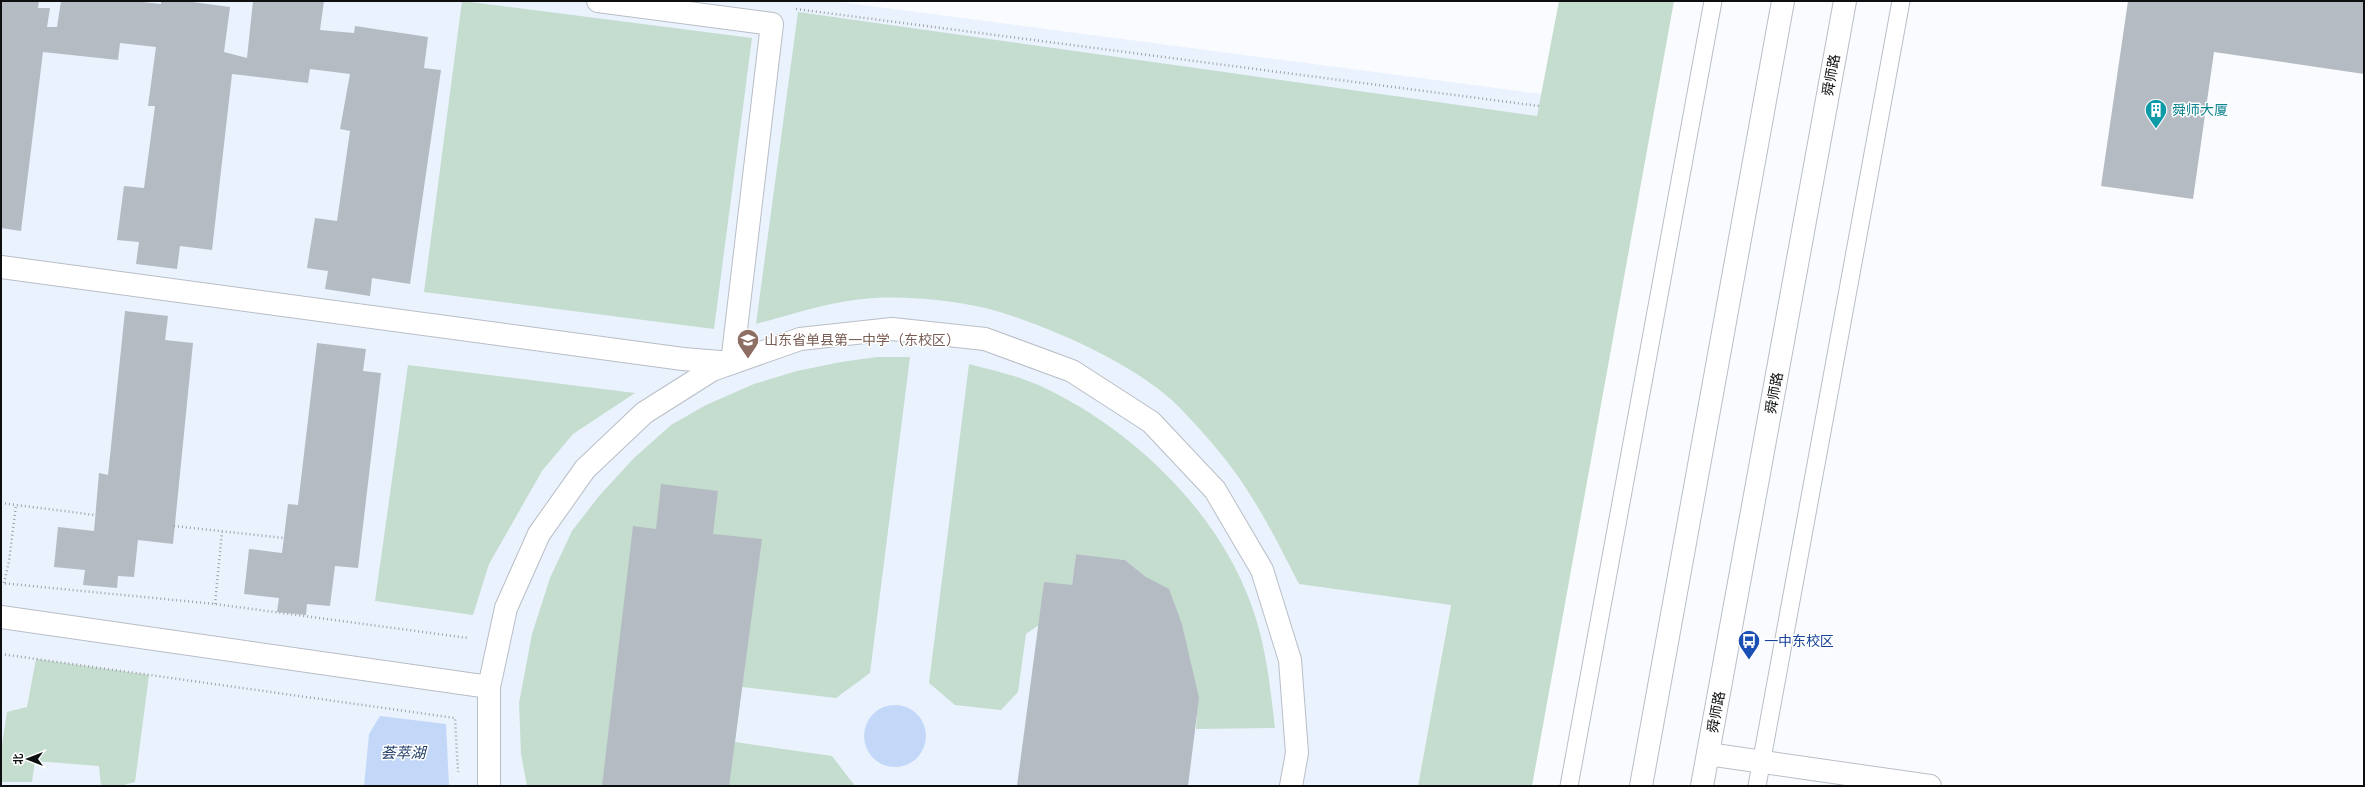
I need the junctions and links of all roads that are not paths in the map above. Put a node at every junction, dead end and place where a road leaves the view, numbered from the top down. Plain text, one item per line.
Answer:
1 (598, 1) edge
2 (1713, 1) edge
3 (1783, 1) edge
4 (1845, 1) edge
5 (1901, 1) edge
6 (1, 267) edge
7 (732, 364) junction
8 (1, 618) edge
9 (489, 687) junction
10 (1708, 754) junction
11 (489, 786) edge
12 (1291, 786) edge
13 (1570, 786) edge
14 (1641, 786) edge
15 (1702, 786) edge
16 (1757, 786) edge
17 (1930, 786) edge

1 - 7 street
2 - 13 lane
3 - 14 street
4 - 10 street, 舜师路
5 - 16 lane
6 - 7 street
7 - 9 street
7 - 12 street
8 - 9 street
9 - 11 street
10 - 15 street, 舜师路
10 - 17 street

